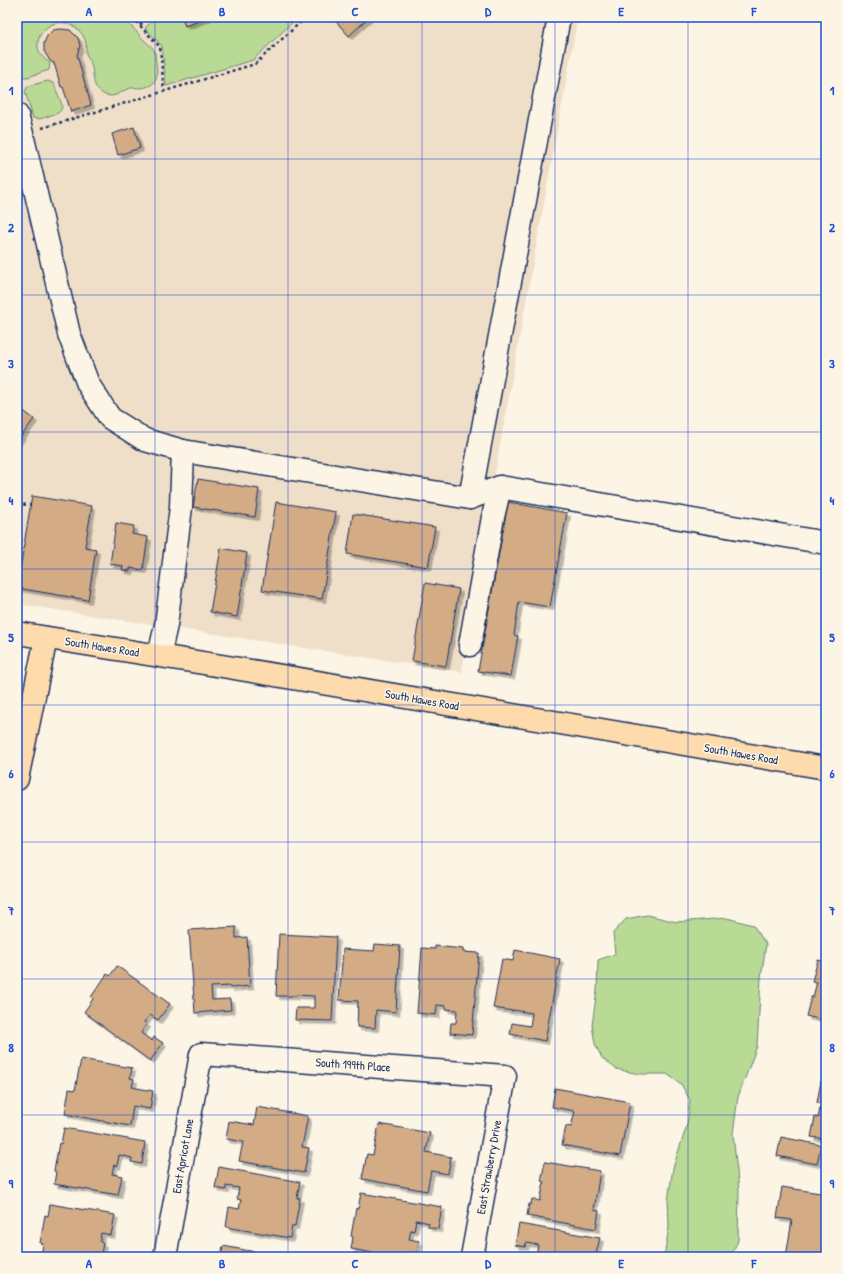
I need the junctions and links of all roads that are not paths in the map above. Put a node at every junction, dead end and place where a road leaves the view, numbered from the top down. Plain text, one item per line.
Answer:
1 (559, 17) edge
2 (20, 106) edge
3 (183, 451) junction
4 (500, 487) junction
5 (470, 498) junction
6 (826, 543) edge
7 (17, 633) edge
8 (46, 638) junction
9 (470, 645) dead end
10 (161, 647) dead end
11 (826, 768) edge
12 (17, 779) edge
13 (201, 1054) joint
14 (505, 1076) joint
15 (165, 1257) edge
16 (472, 1257) edge

1 - 5 street
2 - 3 street
3 - 5 street
3 - 10 street
4 - 5 street
4 - 6 street
4 - 9 street
7 - 8 main road, South Hawes Road
8 - 11 main road, South Hawes Road
8 - 12 main road
13 - 14 street, South 199th Place
13 - 15 street, East Apricot Lane
14 - 16 street, East Strawberry Drive

